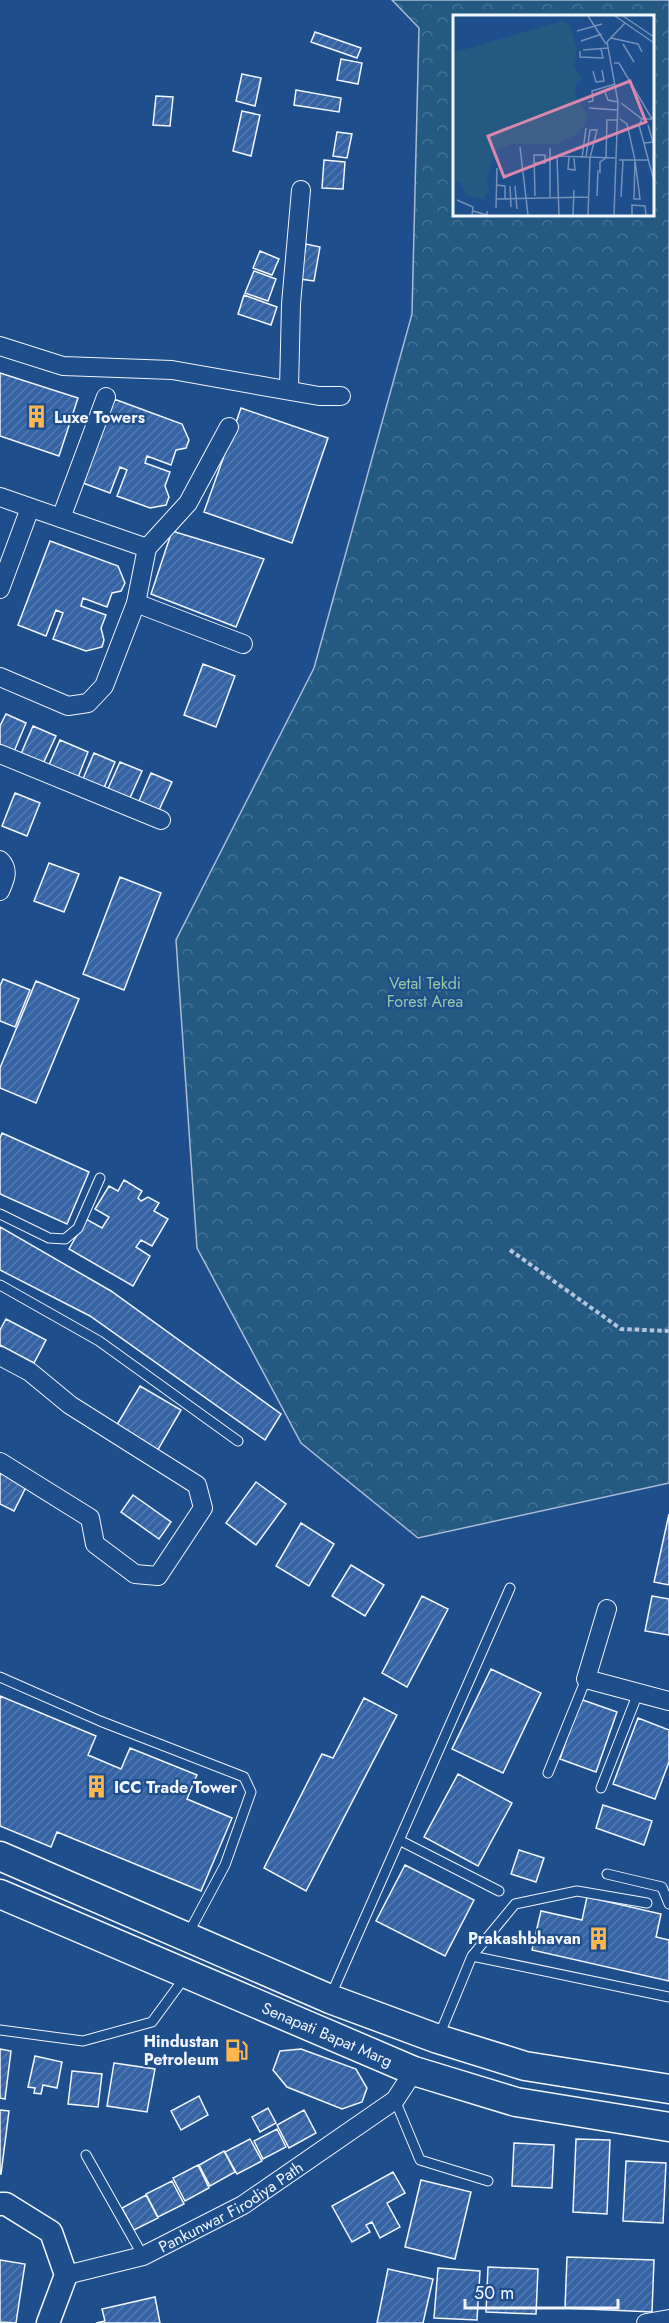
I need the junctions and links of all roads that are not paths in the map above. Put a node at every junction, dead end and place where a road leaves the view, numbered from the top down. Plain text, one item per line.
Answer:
1 (301, 190) dead end
2 (0, 346) edge
3 (289, 389) junction
4 (341, 396) dead end
5 (106, 397) dead end
6 (229, 428) dead end
7 (0, 497) edge
8 (30, 508) junction
9 (61, 518) junction
10 (147, 548) junction
11 (0, 589) edge
12 (136, 603) junction
13 (243, 644) dead end
14 (0, 677) edge
15 (0, 754) edge
16 (161, 820) dead end
17 (0, 860) edge
18 (0, 891) edge
19 (100, 1178) dead end
20 (0, 1214) edge
21 (0, 1285) edge
22 (0, 1356) edge
23 (238, 1441) dead end
24 (0, 1462) edge
25 (510, 1588) dead end
26 (607, 1609) dead end
27 (0, 1677) edge
28 (586, 1679) junction
29 (638, 1693) junction
30 (669, 1701) edge
31 (548, 1773) dead end
32 (601, 1788) dead end
33 (399, 1840) junction
34 (0, 1856) edge
35 (607, 1874) dead end
36 (499, 1891) dead end
37 (0, 1894) edge
38 (647, 1903) dead end
39 (669, 1904) edge
40 (186, 1937) junction
41 (472, 1956) junction
42 (188, 1974) junction
43 (669, 1997) edge
44 (330, 1999) junction
45 (0, 2030) edge
46 (438, 2039) junction
47 (414, 2071) junction
48 (669, 2089) edge
49 (395, 2100) junction
50 (669, 2127) edge
51 (86, 2155) dead end
52 (488, 2181) dead end
53 (0, 2204) edge
54 (143, 2256) junction
55 (66, 2275) junction
56 (669, 2319) edge
57 (48, 2323) edge
58 (646, 2323) edge

1 - 3 street
2 - 3 street
3 - 4 street
5 - 9 street
6 - 10 street
7 - 8 street
8 - 9 street
8 - 11 street
9 - 10 street
10 - 12 street
12 - 13 street
12 - 14 street
15 - 16 street
17 - 18 street
19 - 20 lane
21 - 23 lane
22 - 24 street
25 - 33 lane
26 - 28 street
27 - 40 lane
28 - 29 street
28 - 31 lane
29 - 30 street
29 - 32 lane
33 - 36 lane
33 - 44 lane
34 - 40 main road, Senapati Bapat Marg
35 - 39 lane
37 - 42 main road, Senapati Bapat Marg
38 - 41 lane
40 - 44 main road, Senapati Bapat Marg
41 - 43 lane
41 - 46 lane
42 - 45 lane
42 - 47 main road, Senapati Bapat Marg
44 - 46 main road, Senapati Bapat Marg
46 - 48 main road, Senapati Bapat Marg
47 - 49 street, Pankunwar Firodiya Path
47 - 50 main road, Senapati Bapat Marg
49 - 52 lane
49 - 54 street, Pankunwar Firodiya Path
51 - 54 lane
53 - 55 street
54 - 55 street, Pankunwar Firodiya Path
55 - 57 street
56 - 58 street

